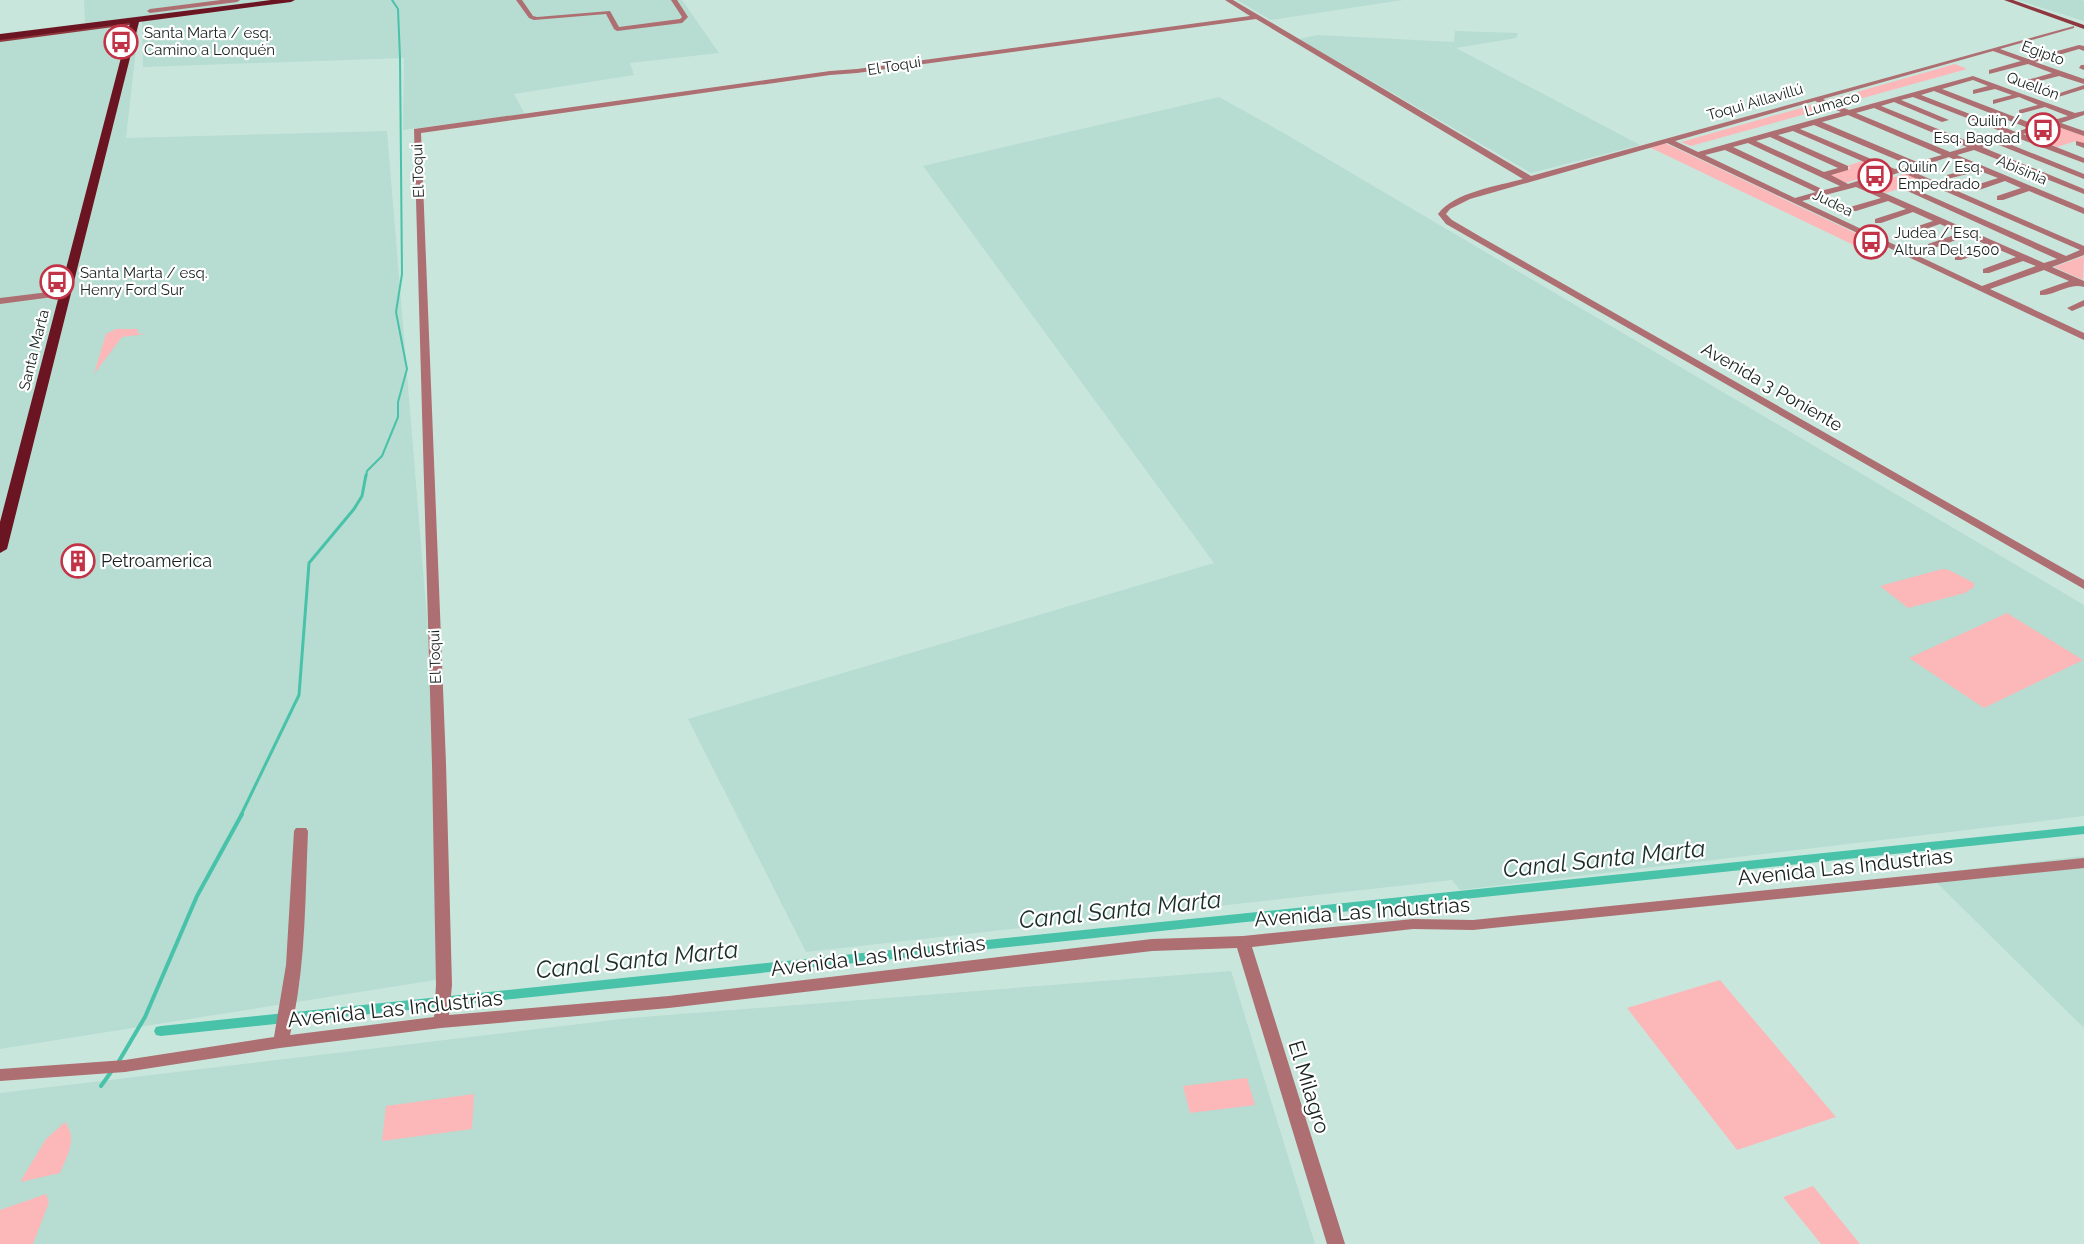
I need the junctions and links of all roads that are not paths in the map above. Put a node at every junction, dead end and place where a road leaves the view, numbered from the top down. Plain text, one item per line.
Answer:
1 (237, 0) edge
2 (291, 0) edge
3 (519, 0) edge
4 (674, 0) edge
5 (1228, 0) edge
6 (2007, 0) edge
7 (150, 10) joint
8 (1257, 17) junction
9 (135, 21) junction
10 (2081, 27) edge
11 (61, 29) junction
12 (0, 38) edge
13 (2084, 48) edge
14 (1993, 49) junction
15 (2028, 62) junction
16 (1992, 72) dead end
17 (2060, 73) junction
18 (1974, 76) joint
19 (2084, 82) edge
20 (2022, 84) dead end
21 (1995, 86) junction
22 (2084, 87) edge
23 (1935, 89) junction
24 (1976, 92) dead end
25 (1915, 95) junction
26 (2019, 95) junction
27 (2055, 96) dead end
28 (1816, 99) junction
29 (1894, 100) junction
30 (1996, 102) dead end
31 (2045, 105) junction
32 (1875, 106) junction
33 (2022, 112) dead end
34 (1850, 113) junction
35 (2081, 116) edge
36 (1945, 120) dead end
37 (1817, 123) junction
38 (2054, 123) junction
39 (2036, 128) junction
40 (1795, 129) junction
41 (1862, 131) dead end
42 (2016, 134) junction
43 (2084, 134) edge
44 (1772, 135) junction
45 (1847, 136) junction
46 (1668, 141) junction
47 (1749, 141) junction
48 (1995, 141) junction
49 (1886, 142) dead end
50 (1871, 146) junction
51 (1726, 147) junction
52 (1975, 147) junction
53 (1912, 153) dead end
54 (1697, 155) junction
55 (1950, 155) junction
56 (1898, 158) junction
57 (2084, 161) edge
58 (1916, 165) junction
59 (1980, 168) junction
60 (1898, 171) junction
61 (1824, 175) junction
62 (1950, 177) dead end
63 (2084, 177) edge
64 (2005, 178) junction
65 (1530, 179) junction
66 (1853, 185) junction
67 (1976, 188) dead end
68 (2030, 188) junction
69 (1907, 189) dead end
70 (1822, 192) junction
71 (2084, 192) edge
72 (1888, 198) junction
73 (2000, 198) dead end
74 (1797, 202) junction
75 (1853, 209) dead end
76 (1914, 209) junction
77 (2084, 211) edge
78 (1967, 215) junction
79 (1443, 217) joint
80 (1878, 221) dead end
81 (1942, 222) junction
82 (1967, 233) junction
83 (1903, 234) dead end
84 (1994, 245) junction
85 (1930, 246) dead end
86 (2084, 251) edge
87 (1958, 258) dead end
88 (2022, 258) junction
89 (2066, 259) junction
90 (2043, 267) junction
91 (1986, 271) dead end
92 (2081, 282) edge
93 (1981, 289) junction
94 (65, 293) junction
95 (2043, 293) dead end
96 (0, 301) edge
97 (2084, 303) edge
98 (2072, 308) dead end
99 (2084, 337) edge
100 (0, 549) edge
101 (2084, 585) edge
102 (301, 831) dead end
103 (2084, 863) edge
104 (1243, 942) junction
105 (442, 1016) junction
106 (280, 1042) junction
107 (0, 1075) edge
108 (1336, 1244) edge

1 - 7 street
2 - 9 main road
3 - 4 street
5 - 8 street
6 - 10 street
7 - 11 main road
8 - 65 street
8 - 105 street, El Toqui
9 - 11 main road
9 - 12 street
9 - 94 main road, Santa Marta
10 - 14 street, Toqui Aillavillú
11 - 12 main road
13 - 15 street
14 - 15 street, Egipto
14 - 28 street, Toqui Aillavillú
15 - 16 street
15 - 17 street, Egipto
17 - 19 street, Egipto
17 - 20 street
18 - 21 street, Quellón
18 - 23 street, Lumaco
21 - 24 street
21 - 26 street, Quellón
22 - 27 street
23 - 25 street, Lumaco
23 - 39 street
25 - 29 street, Lumaco
25 - 42 street
26 - 30 street
26 - 31 street, Quellón
28 - 34 street, Abisinia
28 - 46 street, Toqui Aillavillú
29 - 32 street, Lumaco
29 - 36 street
31 - 33 street
31 - 35 street, Quellón
32 - 34 street, Lumaco
32 - 52 street
34 - 37 street, Lumaco
34 - 55 street, Abisinia
35 - 38 street
37 - 40 street, Lumaco
37 - 45 street
38 - 39 street
38 - 43 street
39 - 42 street
40 - 44 street, Lumaco
40 - 60 street
41 - 45 street
42 - 48 street
42 - 57 street
44 - 47 street, Lumaco
44 - 61 street
45 - 50 street
46 - 54 street, Judea
46 - 65 street, Toqui Aillavillú
47 - 51 street, Lumaco
47 - 61 street
48 - 52 street
48 - 63 street
49 - 50 street
50 - 56 street
51 - 54 street, Lumaco
51 - 70 street
52 - 55 street
52 - 71 street
53 - 56 street
54 - 74 street, Judea
55 - 58 street
55 - 59 street, Abisinia
56 - 58 street
58 - 60 street
59 - 62 street
59 - 64 street, Abisinia
60 - 66 street
60 - 86 street
61 - 66 street
64 - 67 street
64 - 68 street, Abisinia
65 - 79 street, Toqui Aillavillú
66 - 70 street
66 - 72 street
66 - 74 street
68 - 73 street
68 - 77 street, Abisinia
69 - 78 street
70 - 74 street
72 - 75 street
72 - 76 street
74 - 93 street, Judea
76 - 80 street
76 - 81 street
78 - 81 street
78 - 89 street
79 - 101 street, Avenida 3 Poniente
81 - 82 street
81 - 83 street
82 - 84 street
82 - 85 street
84 - 87 street
84 - 88 street
86 - 89 street
88 - 90 street
88 - 91 street
89 - 90 street
90 - 92 street
90 - 93 street
92 - 95 street
93 - 99 street, Judea
94 - 96 street
94 - 100 main road, Santa Marta
97 - 98 street
102 - 106 street
103 - 104 street, Avenida Las Industrias
104 - 105 street, Avenida Las Industrias
104 - 108 street, El Milagro
105 - 106 street, Avenida Las Industrias
106 - 107 street, Avenida Las Industrias

